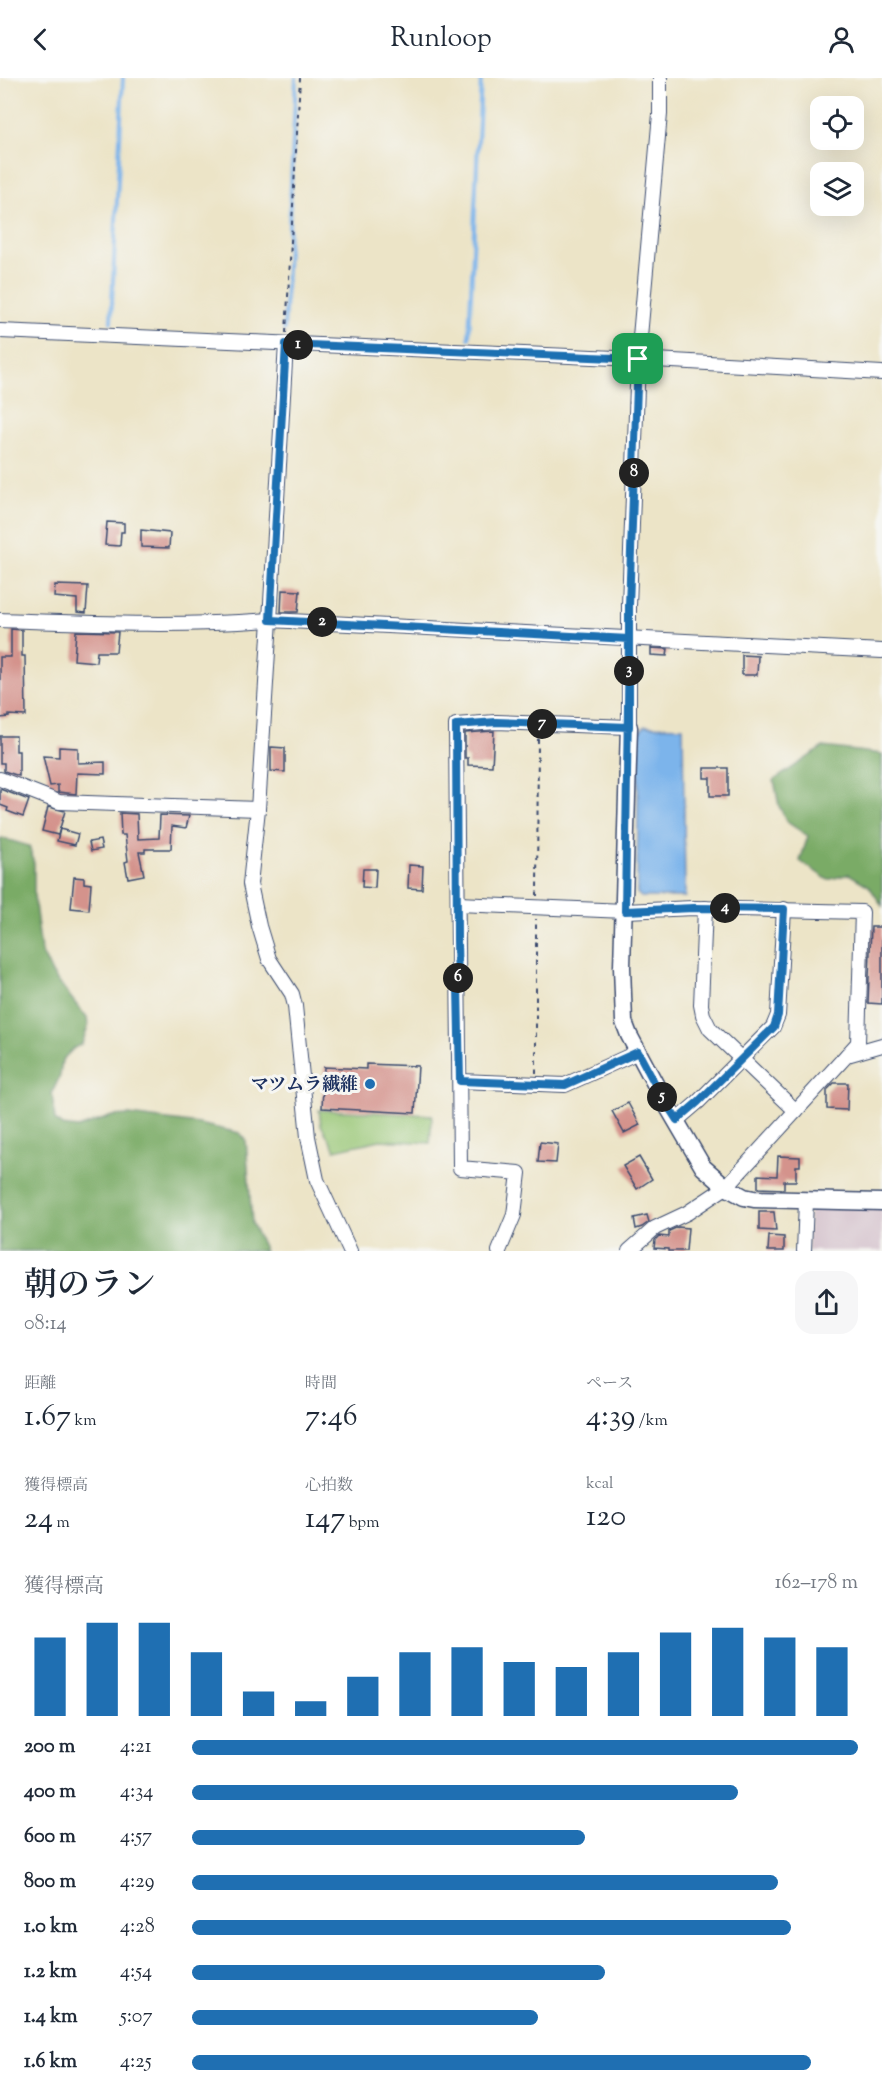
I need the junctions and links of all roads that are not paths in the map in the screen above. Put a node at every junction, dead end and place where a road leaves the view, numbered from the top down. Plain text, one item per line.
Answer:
1 (660, 78) edge
2 (0, 331) edge
3 (286, 344) junction
4 (638, 359) junction
5 (882, 373) edge
6 (0, 620) edge
7 (270, 620) junction
8 (629, 639) junction
9 (882, 651) edge
10 (629, 727) junction
11 (0, 779) edge
12 (258, 809) junction
13 (458, 904) junction
14 (705, 908) junction
15 (784, 909) junction
16 (625, 911) junction
17 (882, 1045) edge
18 (638, 1052) junction
19 (845, 1056) junction
20 (740, 1060) junction
21 (460, 1081) junction
22 (796, 1111) junction
23 (677, 1120) junction
24 (726, 1187) junction
25 (806, 1201) junction
26 (882, 1202) edge
27 (350, 1251) edge
28 (499, 1251) edge
29 (629, 1251) edge
30 (804, 1251) edge

1 - 4 street
2 - 3 street
3 - 4 street
3 - 7 street
4 - 5 street
4 - 8 street
6 - 7 street
7 - 8 street
7 - 12 street
8 - 9 street
8 - 10 street
10 - 13 street
10 - 16 street
11 - 12 street
12 - 27 street
13 - 16 street
13 - 21 street
14 - 15 street
14 - 16 street
14 - 20 street
15 - 19 street
15 - 20 street
16 - 18 street
17 - 19 street
18 - 21 street
18 - 23 street
19 - 22 street
20 - 22 street
20 - 23 street
21 - 28 street
22 - 24 street
23 - 24 street
24 - 25 street
24 - 29 street
25 - 26 street
25 - 30 street

